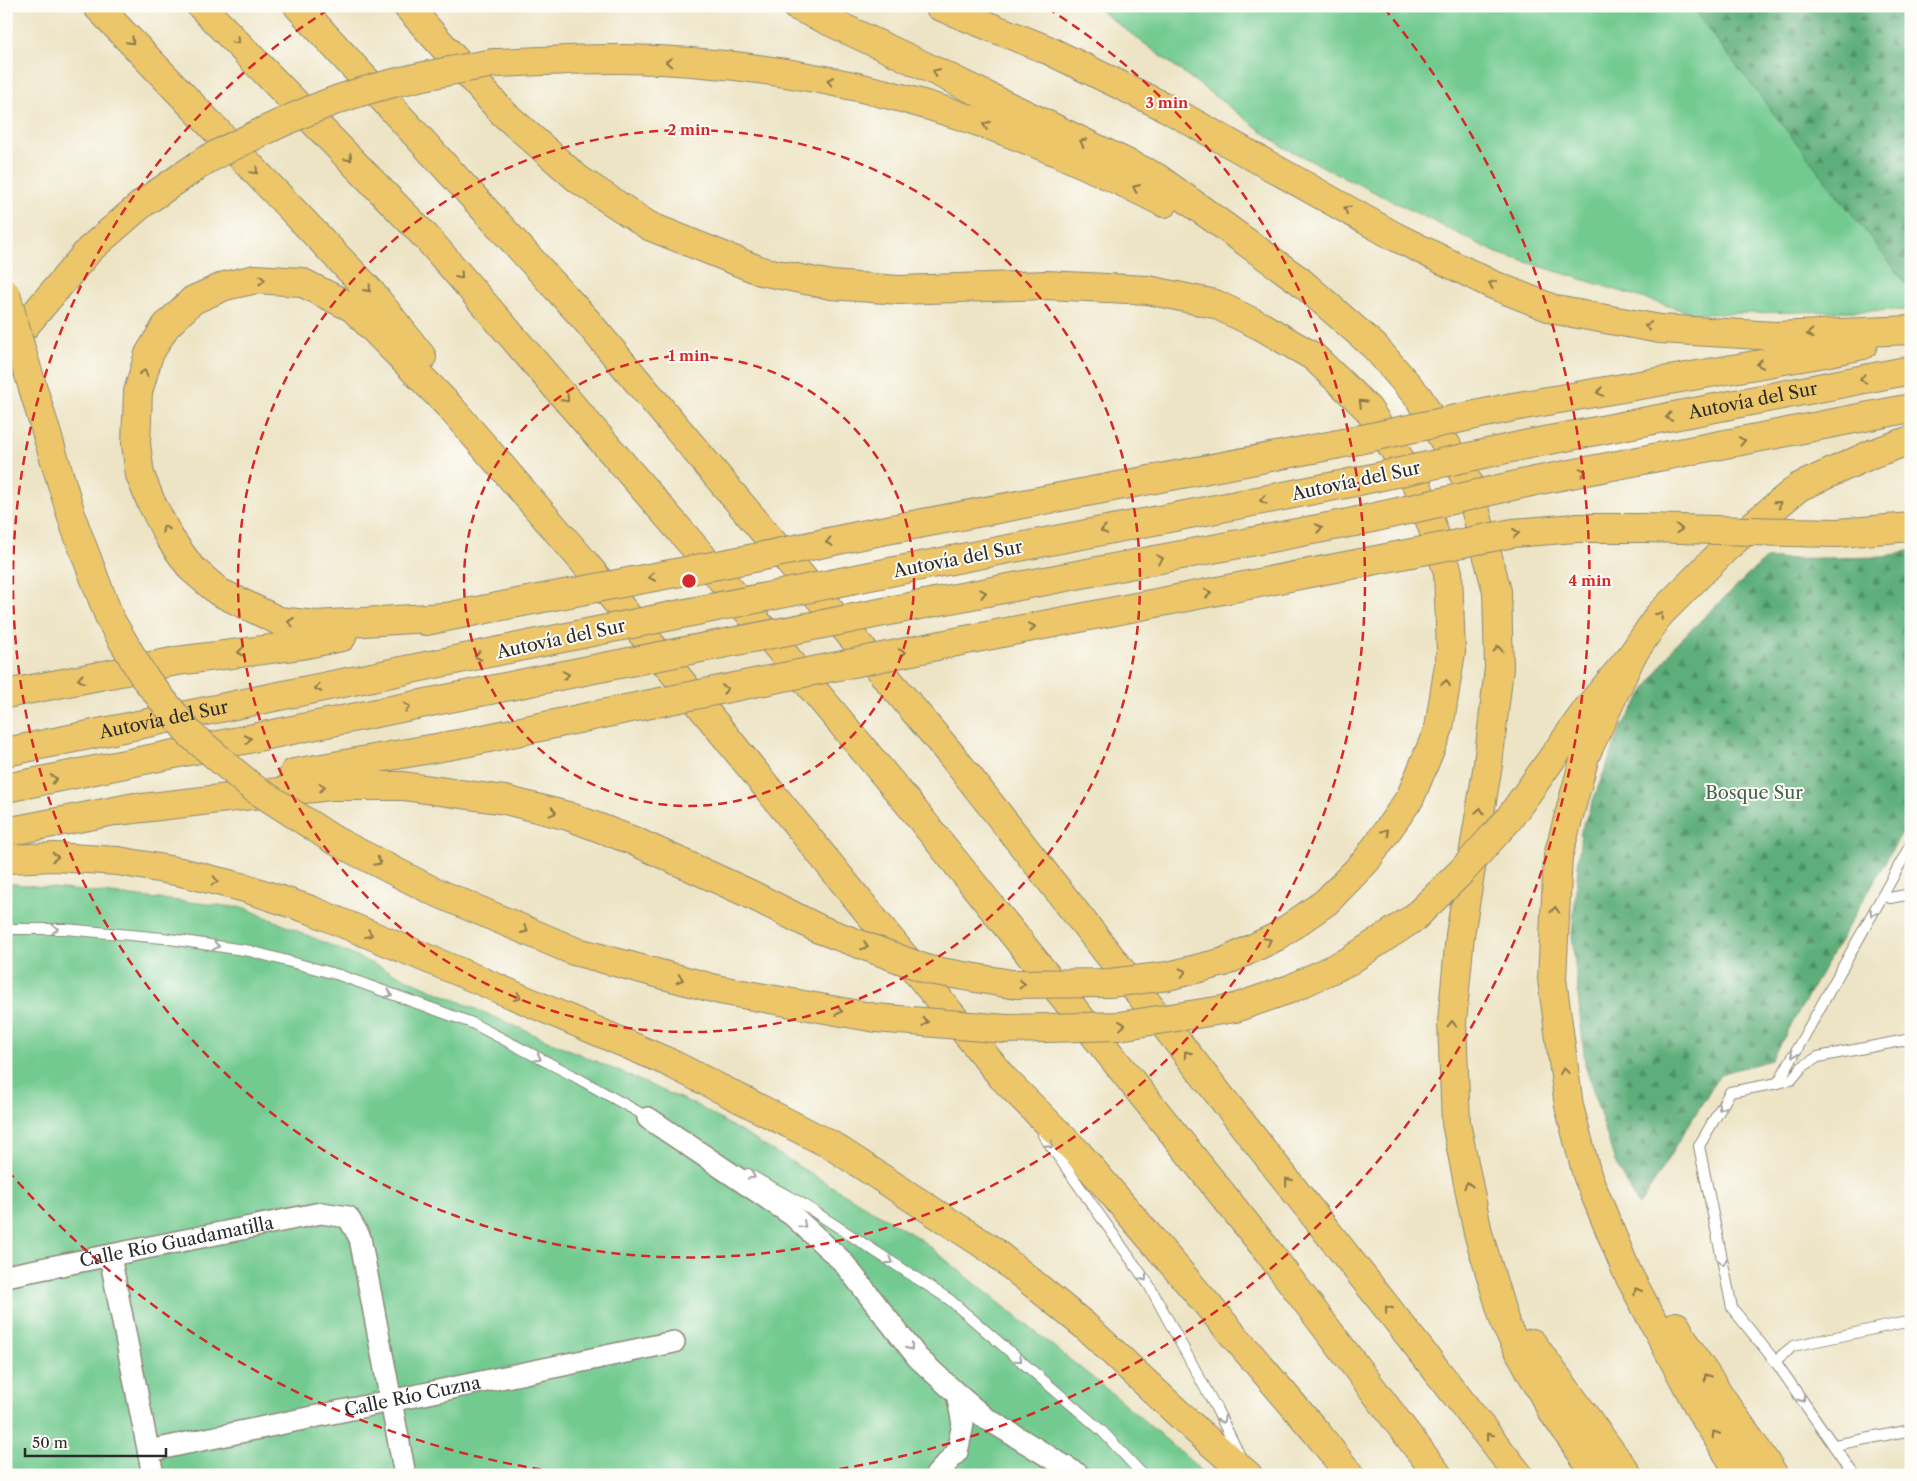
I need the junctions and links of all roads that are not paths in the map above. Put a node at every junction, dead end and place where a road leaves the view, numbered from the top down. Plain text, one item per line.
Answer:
1 (97, 6) edge
2 (202, 6) edge
3 (298, 6) edge
4 (407, 6) edge
5 (796, 6) edge
6 (939, 6) edge
7 (1300, 281) junction
8 (6, 294) edge
9 (1911, 330) edge
10 (1911, 335) edge
11 (14, 348) edge
12 (1911, 370) edge
13 (1911, 408) edge
14 (1911, 440) edge
15 (1911, 527) edge
16 (584, 562) junction
17 (444, 617) junction
18 (1632, 654) junction
19 (6, 694) edge
20 (6, 752) edge
21 (6, 788) edge
22 (117, 811) junction
23 (6, 832) edge
24 (1911, 844) edge
25 (6, 859) edge
26 (1911, 894) edge
27 (1883, 895) junction
28 (6, 929) edge
29 (1911, 1039) edge
30 (1002, 1077) junction
31 (1778, 1083) junction
32 (1569, 1106) junction
33 (648, 1118) junction
34 (1478, 1233) junction
35 (110, 1256) junction
36 (6, 1276) edge
37 (1911, 1321) edge
38 (674, 1342) dead end
39 (1775, 1362) junction
40 (957, 1394) junction
41 (390, 1401) junction
42 (1911, 1430) edge
43 (1835, 1445) junction
44 (149, 1451) junction
45 (153, 1475) edge
46 (405, 1475) edge
47 (936, 1475) edge
48 (1080, 1475) edge
49 (1143, 1475) edge
50 (1248, 1475) edge
51 (1350, 1475) edge
52 (1438, 1475) edge
53 (1519, 1475) edge
54 (1597, 1475) edge
55 (1628, 1475) edge
56 (1741, 1475) edge
57 (1774, 1475) edge
58 (1854, 1475) edge

1 -> 16 highway
2 -> 52 highway
53 -> 3 highway
22 -> 4 highway, bridge
7 -> 5 highway
9 -> 6 highway
7 -> 11 highway, bridge
34 -> 7 highway
8 - 11 highway, bridge
10 -> 17 highway, bridge
11 -> 18 highway, bridge
12 -> 20 highway, Autovía del Sur, bridge
21 -> 13 highway, Autovía del Sur, bridge
18 -> 14 highway
22 -> 15 highway, bridge
17 -> 16 highway
16 - 30 highway
17 -> 19 highway
32 -> 18 highway
22 - 23 highway
24 - 27 lane
25 -> 50 highway
26 - 27 lane
27 -> 31 lane
28 -> 33 lane
29 - 31 lane
30 -> 50 lane
30 - 51 highway
31 -> 39 lane
56 -> 32 highway
57 -> 32 highway
33 -> 40 street
33 -> 49 lane
34 - 54 highway
34 - 55 highway
35 - 36 street, Calle Río Guadamatilla
35 - 41 street, Calle Río Guadamatilla
35 - 44 street
37 - 39 lane
38 - 41 street, Calle Río Cuzna
39 -> 43 lane
40 - 47 street
40 - 48 street
41 - 44 street, Calle Río Cuzna
41 - 46 street
42 - 43 lane
43 - 58 lane
44 - 45 street

